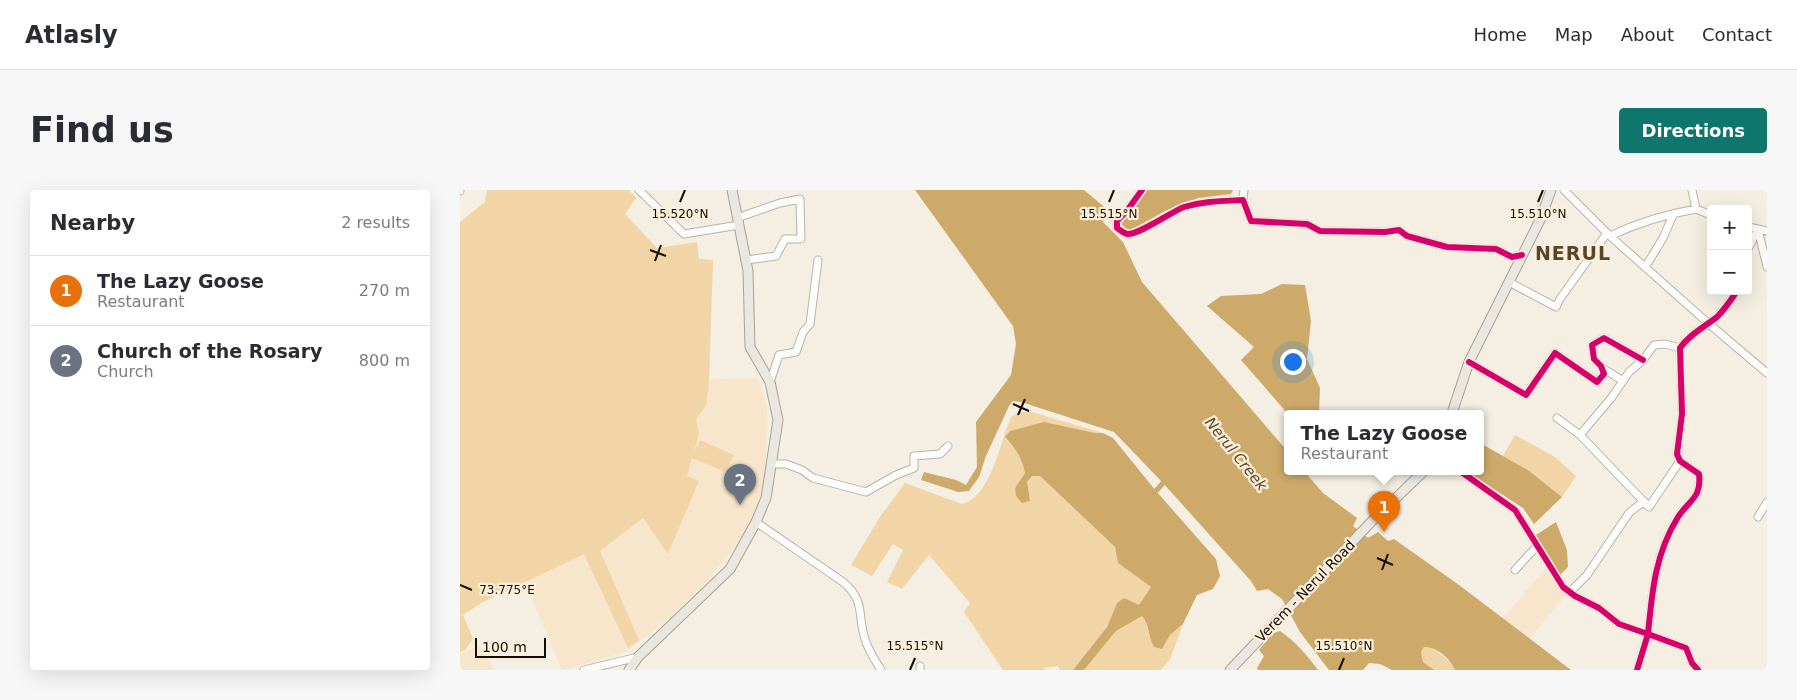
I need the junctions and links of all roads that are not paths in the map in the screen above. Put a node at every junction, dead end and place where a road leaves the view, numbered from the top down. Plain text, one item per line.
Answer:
1 (639, 190) edge
2 (732, 190) edge
3 (1142, 190) edge
4 (1244, 190) edge
5 (1551, 190) edge
6 (1564, 190) edge
7 (1692, 190) edge
8 (1243, 200) junction
9 (1696, 209) junction
10 (1707, 213) edge
11 (1673, 215) junction
12 (738, 222) junction
13 (1752, 228) edge
14 (1758, 230) junction
15 (1767, 231) edge
16 (1609, 235) junction
17 (1752, 241) edge
18 (1522, 254) junction
19 (746, 260) junction
20 (818, 260) dead end
21 (1646, 266) junction
22 (1767, 267) edge
23 (1509, 282) junction
24 (1735, 295) edge
25 (1708, 323) junction
26 (1680, 348) junction
27 (1643, 360) junction
28 (1469, 362) junction
29 (1601, 366) junction
30 (1767, 373) edge
31 (1623, 381) junction
32 (770, 382) junction
33 (1453, 410) edge
34 (1557, 418) dead end
35 (1580, 435) junction
36 (948, 446) dead end
37 (940, 454) junction
38 (948, 458) dead end
39 (1680, 461) junction
40 (771, 464) junction
41 (1420, 475) edge
42 (1466, 475) edge
43 (1644, 501) junction
44 (1767, 502) edge
45 (1758, 517) dead end
46 (756, 522) junction
47 (1537, 546) junction
48 (1515, 570) dead end
49 (1570, 592) junction
50 (1648, 634) junction
51 (638, 657) junction
52 (584, 670) edge
53 (629, 670) edge
54 (881, 670) edge
55 (1230, 670) edge
56 (1637, 670) edge
57 (1698, 670) edge

1 - 12 street
2 - 12 main road
3 - 8 street
4 - 8 street
5 - 18 main road
6 - 16 street
7 - 9 street
8 - 18 street
9 - 10 street
9 - 11 street
11 - 16 street
11 - 21 street
12 - 19 main road
12 - 19 street
13 - 14 street
14 - 15 street
14 - 17 street
14 - 22 street
16 - 21 street
16 - 23 street
18 - 23 main road
19 - 32 main road
20 - 32 street
21 - 25 street
23 - 28 main road
24 - 25 street
25 - 26 street
25 - 30 street
26 - 27 street
26 - 39 street
27 - 29 street
27 - 31 street
28 - 29 street
28 - 33 main road
29 - 31 street
31 - 35 street
32 - 40 main road
34 - 35 street
35 - 43 street
36 - 37 street
37 - 38 street
37 - 40 street
39 - 43 street
39 - 50 street
40 - 46 main road
41 - 55 main road, Verem - Nerul Road
42 - 47 street
43 - 49 street
44 - 45 street
46 - 51 main road
46 - 54 street
47 - 48 street
47 - 49 street
49 - 50 street
50 - 56 street
50 - 57 street
51 - 52 street
51 - 53 main road

